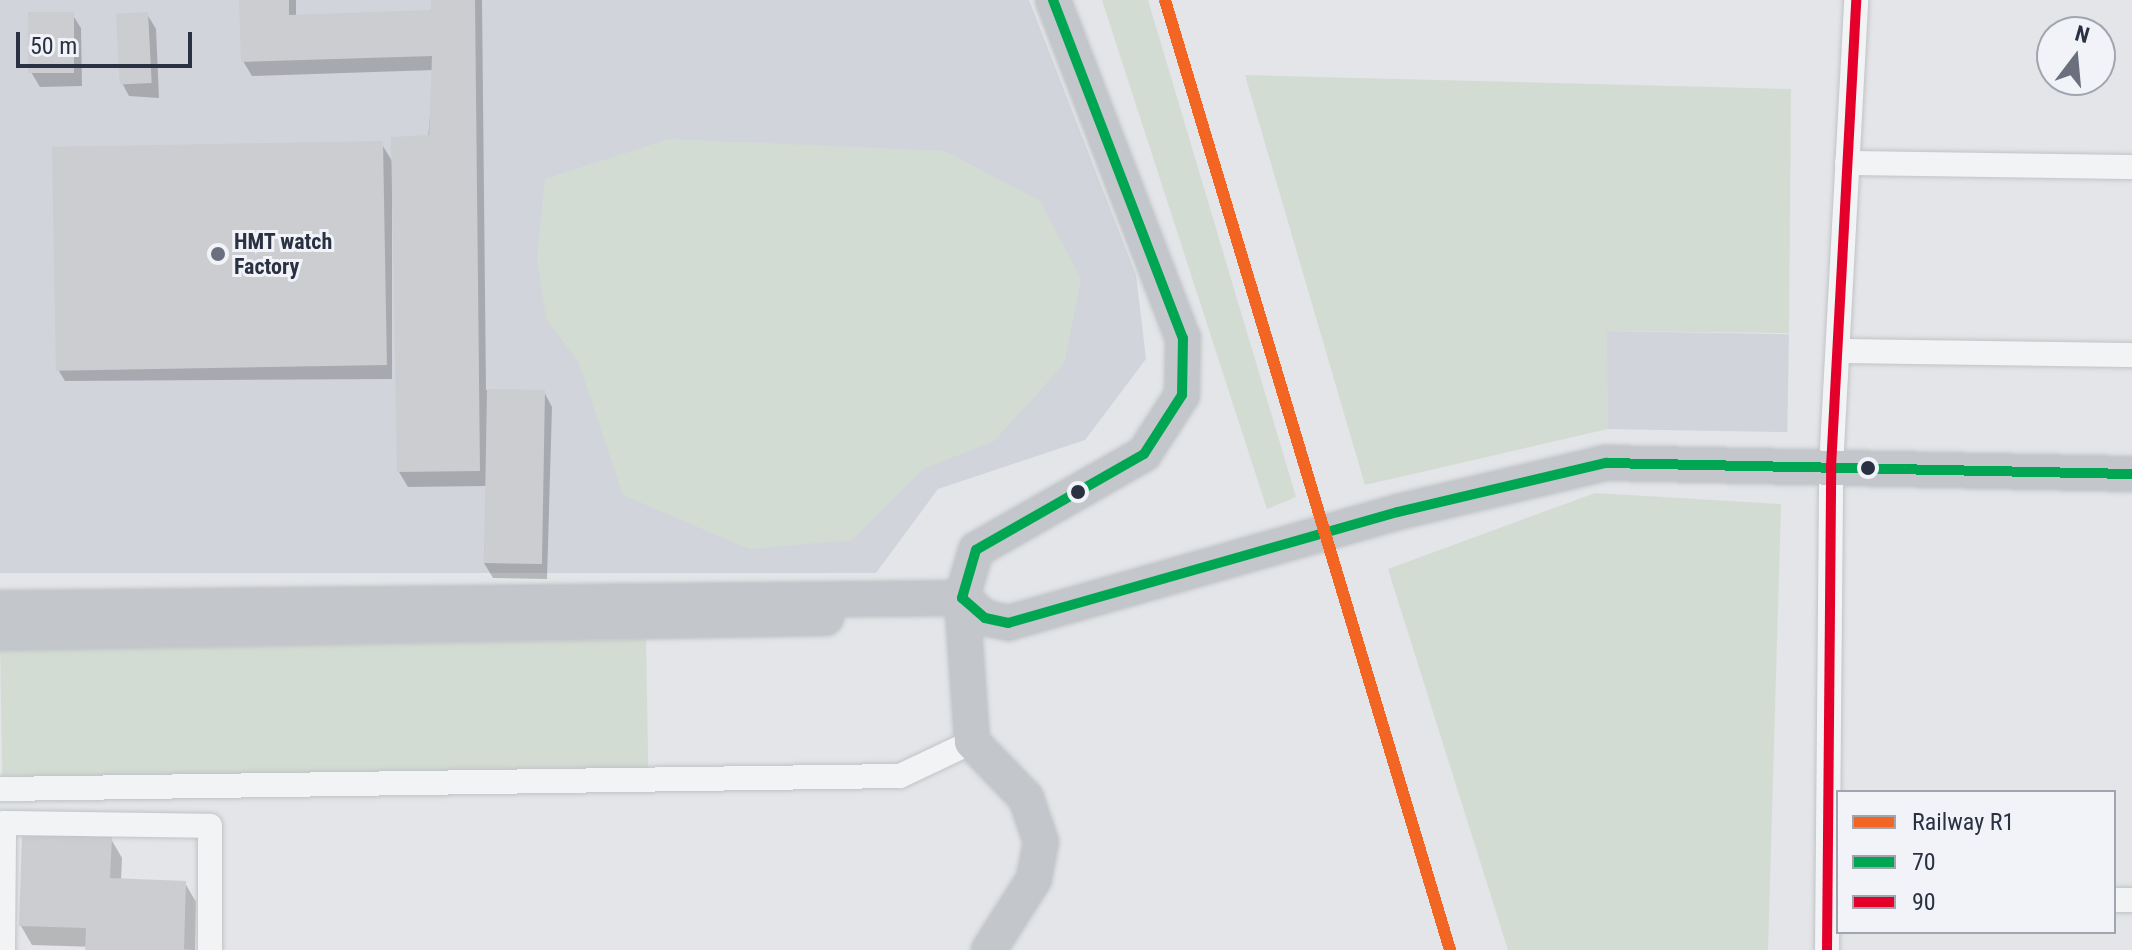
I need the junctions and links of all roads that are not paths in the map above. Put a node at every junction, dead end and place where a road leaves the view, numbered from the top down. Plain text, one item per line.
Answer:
1 (1053, 0) edge
2 (1856, 0) edge
3 (1847, 163) junction
4 (2132, 167) edge
5 (1838, 351) junction
6 (2132, 355) edge
7 (1831, 467) junction
8 (2132, 474) edge
9 (962, 598) junction
10 (863, 604) junction
11 (0, 608) edge
12 (0, 633) edge
13 (972, 742) junction
14 (0, 789) edge
15 (1832, 892) edge
16 (3, 950) edge
17 (210, 950) edge
18 (989, 950) edge
19 (1827, 950) edge

1 - 9 street
2 - 3 street
3 - 4 street
3 - 5 street
5 - 6 street
5 - 7 street
7 - 8 street
7 - 9 street
7 - 15 street
9 - 10 street
9 - 13 street
10 - 11 street
10 - 12 street
13 - 14 street
13 - 18 street
15 - 19 street
16 - 17 street

